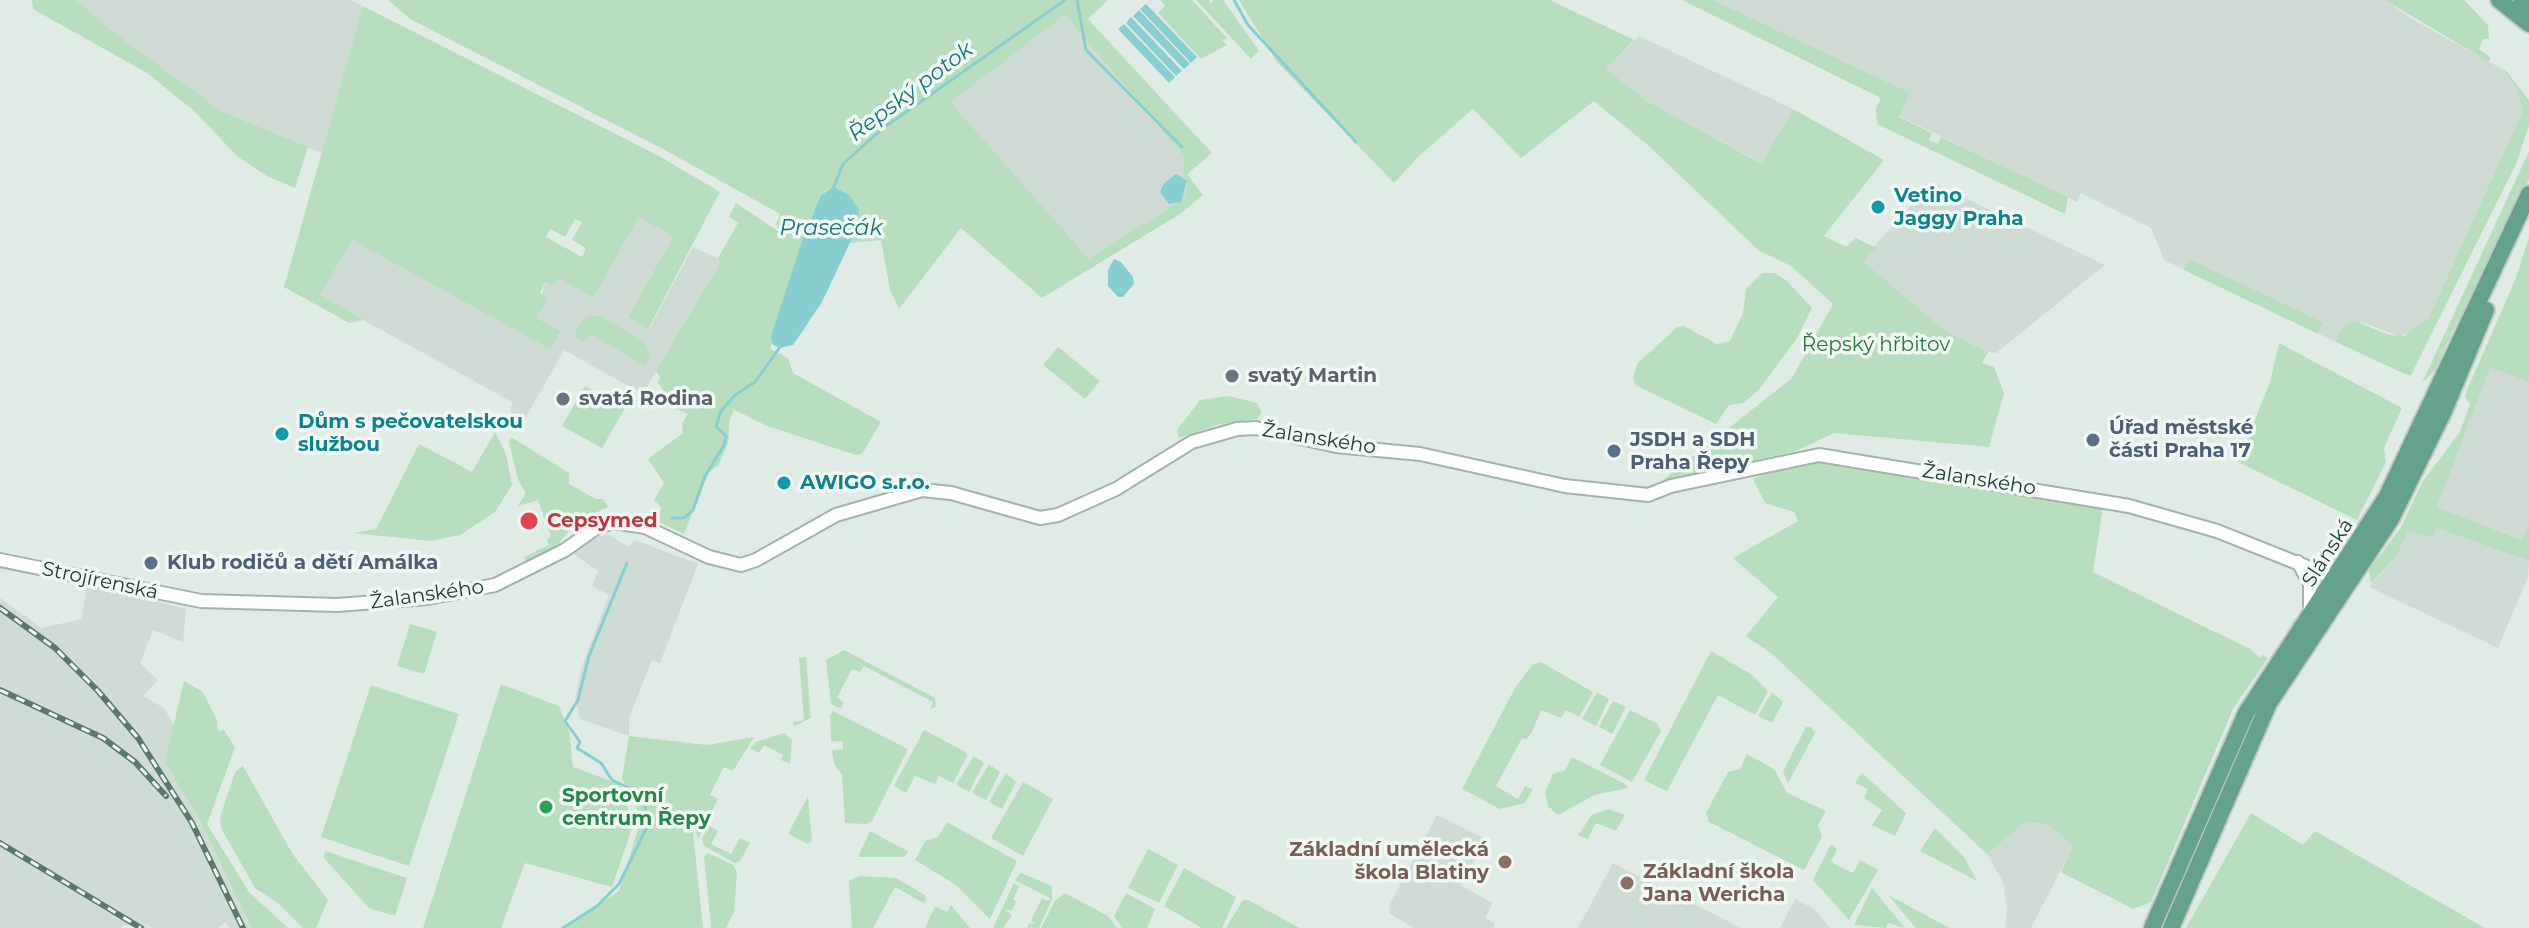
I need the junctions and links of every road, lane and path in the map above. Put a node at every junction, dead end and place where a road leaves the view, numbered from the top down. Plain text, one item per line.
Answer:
1 (2499, 0) edge
2 (2522, 0) edge
3 (2529, 5) edge
4 (2529, 24) edge
5 (2529, 194) edge
6 (2529, 218) edge
7 (0, 560) edge
8 (2298, 562) junction
9 (2335, 578) junction
10 (201, 601) joint
11 (2310, 616) junction
12 (2152, 928) edge
13 (2171, 928) edge

1 - 4 main road
2 - 3 main road
5 - 9 main road, Slánská
6 - 13 main road, Slánská
7 - 10 street, Strojírenská
8 - 9 street, Žalanského
8 - 10 street, Žalanského
8 - 11 street
9 - 11 main road, Slánská
11 - 12 main road, Slánská

